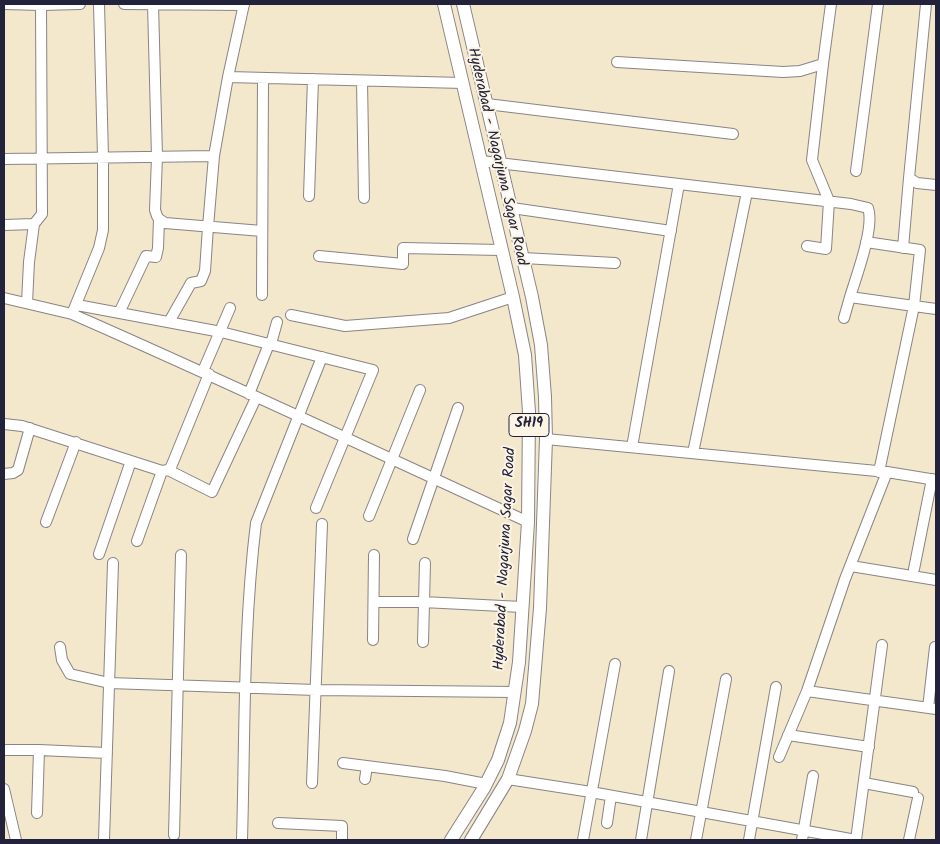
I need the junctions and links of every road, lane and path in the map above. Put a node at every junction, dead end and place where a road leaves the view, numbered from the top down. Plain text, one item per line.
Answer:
1 (4, 4) edge
2 (41, 4) edge
3 (80, 4) edge
4 (99, 4) edge
5 (124, 4) edge
6 (154, 4) edge
7 (244, 4) edge
8 (444, 4) edge
9 (463, 4) edge
10 (831, 4) edge
11 (878, 4) edge
12 (926, 4) edge
13 (617, 62) dead end
14 (823, 64) junction
15 (228, 77) junction
16 (263, 78) junction
17 (313, 79) junction
18 (362, 81) junction
19 (463, 84) junction
20 (487, 104) junction
21 (733, 134) dead end
22 (157, 156) junction
23 (214, 156) junction
24 (103, 157) junction
25 (43, 158) junction
26 (4, 159) edge
27 (481, 161) junction
28 (500, 162) junction
29 (856, 171) dead end
30 (909, 178) junction
31 (679, 184) junction
32 (936, 185) edge
33 (747, 192) junction
34 (309, 196) dead end
35 (364, 198) dead end
36 (829, 201) junction
37 (512, 208) junction
38 (160, 219) junction
39 (34, 224) junction
40 (4, 225) edge
41 (208, 227) junction
42 (262, 231) junction
43 (671, 231) junction
44 (866, 242) junction
45 (806, 246) dead end
46 (903, 248) junction
47 (502, 250) junction
48 (319, 256) dead end
49 (524, 258) junction
50 (615, 263) dead end
51 (262, 295) dead end
52 (513, 297) junction
53 (850, 297) junction
54 (4, 298) edge
55 (27, 303) junction
56 (914, 306) junction
57 (230, 308) dead end
58 (936, 309) edge
59 (74, 310) junction
60 (119, 313) junction
61 (291, 316) dead end
62 (844, 318) dead end
63 (169, 322) junction
64 (277, 322) dead end
65 (220, 332) junction
66 (270, 344) junction
67 (322, 357) junction
68 (206, 373) junction
69 (420, 390) dead end
70 (253, 396) junction
71 (458, 408) dead end
72 (297, 416) junction
73 (4, 424) edge
74 (30, 428) junction
75 (345, 438) junction
76 (546, 439) junction
77 (76, 442) junction
78 (632, 447) junction
79 (693, 453) junction
80 (131, 460) junction
81 (393, 460) junction
82 (165, 470) junction
83 (883, 472) junction
84 (4, 474) edge
85 (434, 478) junction
86 (934, 480) edge
87 (316, 508) dead end
88 (369, 516) dead end
89 (46, 522) dead end
90 (528, 522) junction
91 (322, 524) dead end
92 (413, 539) dead end
93 (136, 540) dead end
94 (99, 554) dead end
95 (181, 555) dead end
96 (374, 555) dead end
97 (113, 562) dead end
98 (425, 563) dead end
99 (851, 566) junction
100 (914, 568) dead end
101 (936, 580) edge
102 (374, 602) junction
103 (423, 602) junction
104 (522, 607) junction
105 (372, 640) dead end
106 (423, 642) dead end
107 (882, 645) dead end
108 (60, 647) dead end
109 (935, 647) dead end
110 (615, 664) dead end
111 (669, 671) dead end
112 (726, 679) dead end
113 (109, 683) junction
114 (177, 685) junction
115 (776, 687) dead end
116 (245, 688) junction
117 (316, 690) junction
118 (807, 691) junction
119 (515, 692) junction
120 (874, 700) junction
121 (932, 708) edge
122 (788, 735) junction
123 (869, 747) junction
124 (4, 750) edge
125 (39, 750) junction
126 (107, 753) junction
127 (779, 757) dead end
128 (343, 763) dead end
129 (367, 766) junction
130 (813, 776) dead end
131 (365, 779) dead end
132 (508, 779) junction
133 (312, 783) dead end
134 (864, 783) junction
135 (486, 784) junction
136 (4, 789) edge
137 (591, 792) junction
138 (611, 796) junction
139 (647, 802) junction
140 (701, 812) junction
141 (37, 813) dead end
142 (752, 822) junction
143 (278, 823) dead end
144 (607, 823) dead end
145 (174, 835) dead end
146 (803, 836) edge
147 (16, 840) edge
148 (104, 840) edge
149 (242, 840) edge
150 (342, 840) edge
151 (451, 840) edge
152 (471, 840) edge
153 (583, 840) edge
154 (641, 840) edge
155 (696, 840) edge
156 (749, 840) edge
157 (856, 840) edge
158 (909, 840) edge

1 - 2 street
2 - 3 street
2 - 25 street
4 - 24 street
5 - 6 street
6 - 7 street
6 - 22 street
7 - 15 street
8 - 19 main road, Hyderabad - Nagarjuna Sagar Road / SH19
9 - 20 main road, Hyderabad - Nagarjuna Sagar Road / SH19
10 - 14 street
11 - 29 street
12 - 30 street
13 - 14 street
14 - 36 street
15 - 16 street
15 - 23 street
16 - 17 street
16 - 42 street
17 - 18 street
17 - 34 street
18 - 19 street
18 - 35 street
19 - 27 main road, Hyderabad - Nagarjuna Sagar Road / SH19
20 - 21 street
20 - 28 main road, Hyderabad - Nagarjuna Sagar Road / SH19
22 - 23 street
22 - 24 street
22 - 38 street
23 - 41 street
24 - 25 street
24 - 59 street
25 - 26 street
25 - 39 street
27 - 28 street
27 - 47 main road, Hyderabad - Nagarjuna Sagar Road / SH19
28 - 31 street
28 - 37 main road, Hyderabad - Nagarjuna Sagar Road / SH19
30 - 32 street
30 - 46 street
31 - 33 street
31 - 43 street
33 - 36 street
33 - 79 street
36 - 44 street
36 - 45 street
37 - 43 street
37 - 49 main road, Hyderabad - Nagarjuna Sagar Road / SH19
38 - 41 street
38 - 60 street
39 - 40 street
39 - 55 street
41 - 42 street
41 - 63 street
42 - 51 street
43 - 78 street
44 - 46 street
44 - 53 street
46 - 56 street
47 - 48 street
47 - 52 main road, Hyderabad - Nagarjuna Sagar Road / SH19
49 - 50 street
49 - 76 main road, Hyderabad - Nagarjuna Sagar Road / SH19
52 - 61 street
52 - 90 main road, Hyderabad - Nagarjuna Sagar Road / SH19
53 - 56 street
53 - 62 street
54 - 55 street
55 - 59 street
56 - 58 street
56 - 83 street
57 - 65 street
59 - 60 street
59 - 68 street
60 - 63 street
63 - 65 street
64 - 66 street
65 - 66 street
65 - 68 street
66 - 67 street
66 - 70 street
67 - 72 street
67 - 75 street
68 - 70 street
68 - 82 street
69 - 81 street
70 - 72 street
70 - 82 street
71 - 85 street
72 - 75 street
72 - 116 street
73 - 74 street
74 - 77 street
74 - 84 street
75 - 81 street
75 - 87 street
76 - 78 street
76 - 132 main road, Hyderabad - Nagarjuna Sagar Road / SH19
77 - 80 street
77 - 89 street
78 - 79 street
79 - 83 street
80 - 82 street
80 - 94 street
81 - 85 street
81 - 88 street
82 - 93 street
83 - 86 street
83 - 99 street
85 - 90 street
85 - 92 street
86 - 100 street
90 - 104 main road, Hyderabad - Nagarjuna Sagar Road / SH19
91 - 117 street
95 - 114 street
96 - 102 street
97 - 113 street
98 - 103 street
99 - 101 street
99 - 118 street
102 - 103 street
102 - 105 street
103 - 104 street
103 - 106 street
104 - 119 main road, Hyderabad - Nagarjuna Sagar Road / SH19
107 - 120 street
108 - 113 street
109 - 121 street
110 - 137 street
111 - 139 street
112 - 140 street
113 - 114 street
113 - 126 street
114 - 116 street
114 - 145 street
115 - 142 street
116 - 117 street
116 - 149 street
117 - 119 street
117 - 133 street
118 - 120 street
118 - 122 street
119 - 135 main road, Hyderabad - Nagarjuna Sagar Road / SH19
120 - 121 street
120 - 123 street
122 - 123 street
122 - 127 street
123 - 134 street
124 - 125 street
125 - 126 street
125 - 141 street
126 - 148 street
128 - 129 street
129 - 131 street
129 - 135 street
130 - 146 street
132 - 137 street
132 - 152 main road, Hyderabad - Nagarjuna Sagar Road / SH19
134 - 157 street
134 - 158 street
135 - 151 main road, Hyderabad - Nagarjuna Sagar Road / SH19
136 - 147 street
137 - 138 street
137 - 153 street
138 - 139 street
138 - 144 street
139 - 140 street
139 - 154 street
140 - 142 street
140 - 155 street
142 - 146 street
142 - 156 street
143 - 150 street
146 - 157 street

